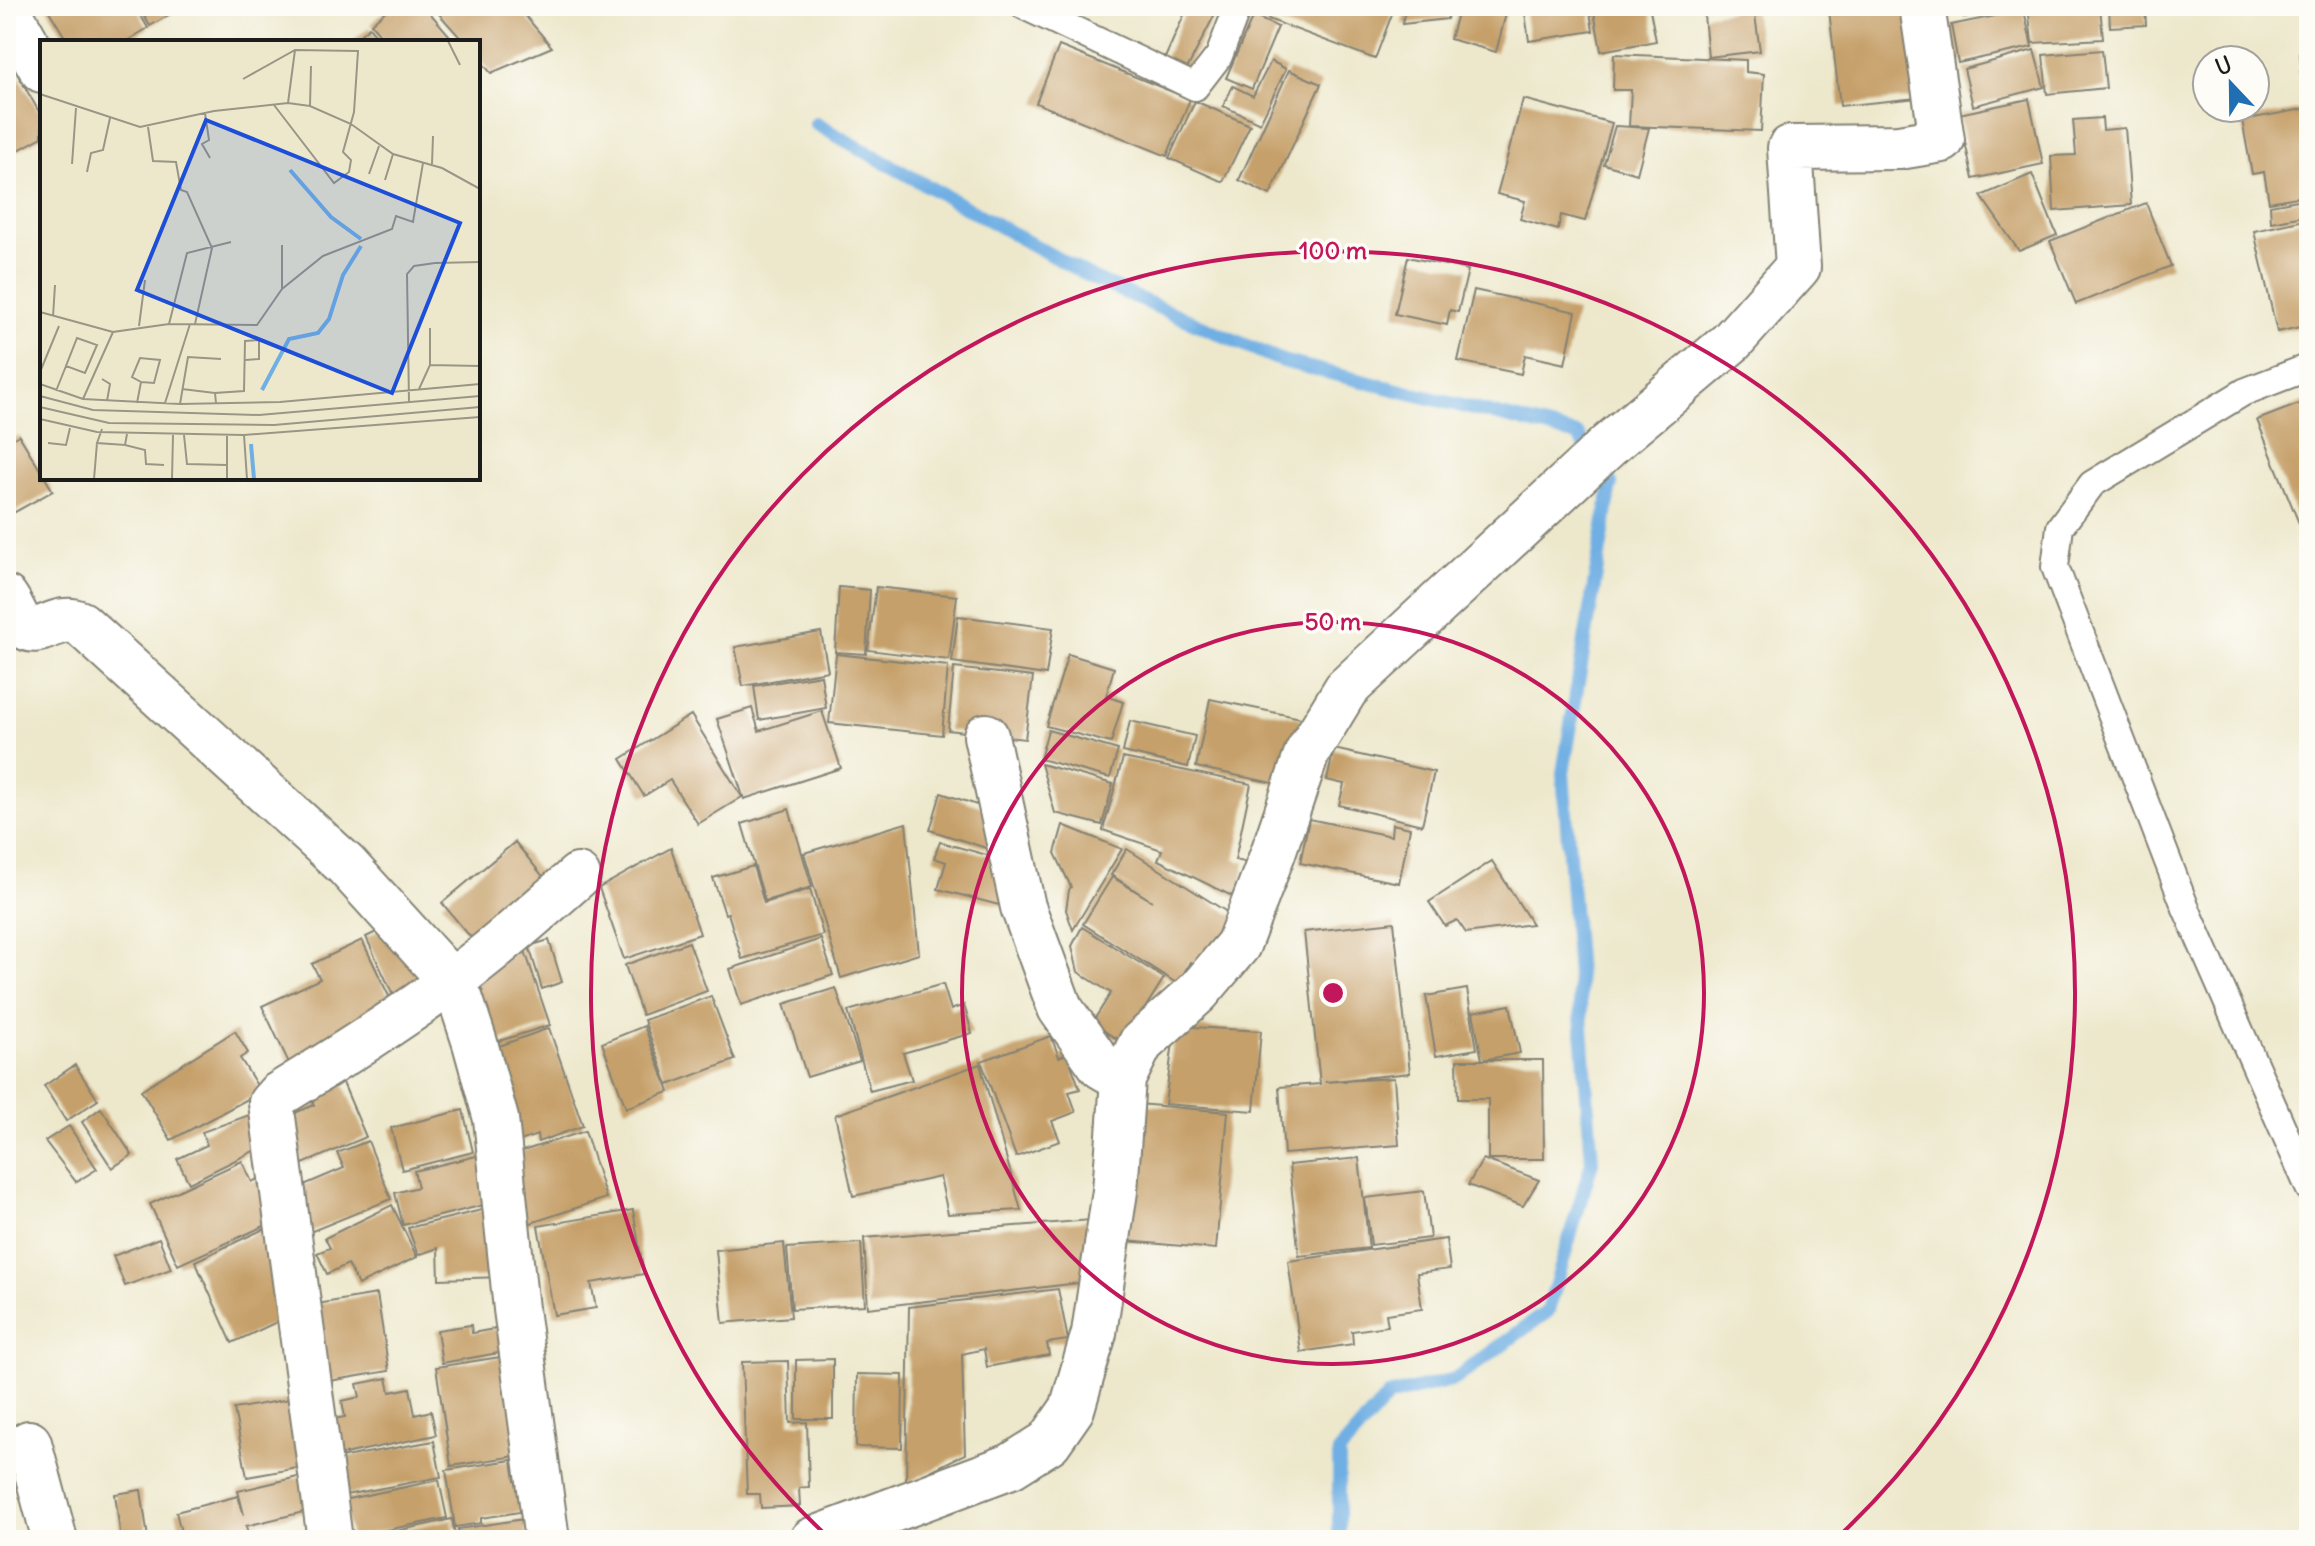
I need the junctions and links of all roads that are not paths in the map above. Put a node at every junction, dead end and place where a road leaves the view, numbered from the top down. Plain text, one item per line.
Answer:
1 (6, 6) edge
2 (1024, 6) edge
3 (1238, 6) edge
4 (1922, 6) edge
5 (40, 66) edge
6 (2309, 367) edge
7 (6, 598) edge
8 (986, 736) dead end
9 (578, 876) dead end
10 (451, 981) junction
11 (1123, 1079) junction
12 (2309, 1188) edge
13 (29, 1443) dead end
14 (55, 1540) edge
15 (330, 1540) edge
16 (547, 1540) edge
17 (812, 1540) edge

1 - 5 street
2 - 3 lane
4 - 11 street
6 - 12 lane
7 - 10 street
8 - 11 street
9 - 10 street
10 - 15 street
10 - 16 street
11 - 17 street
13 - 14 street

